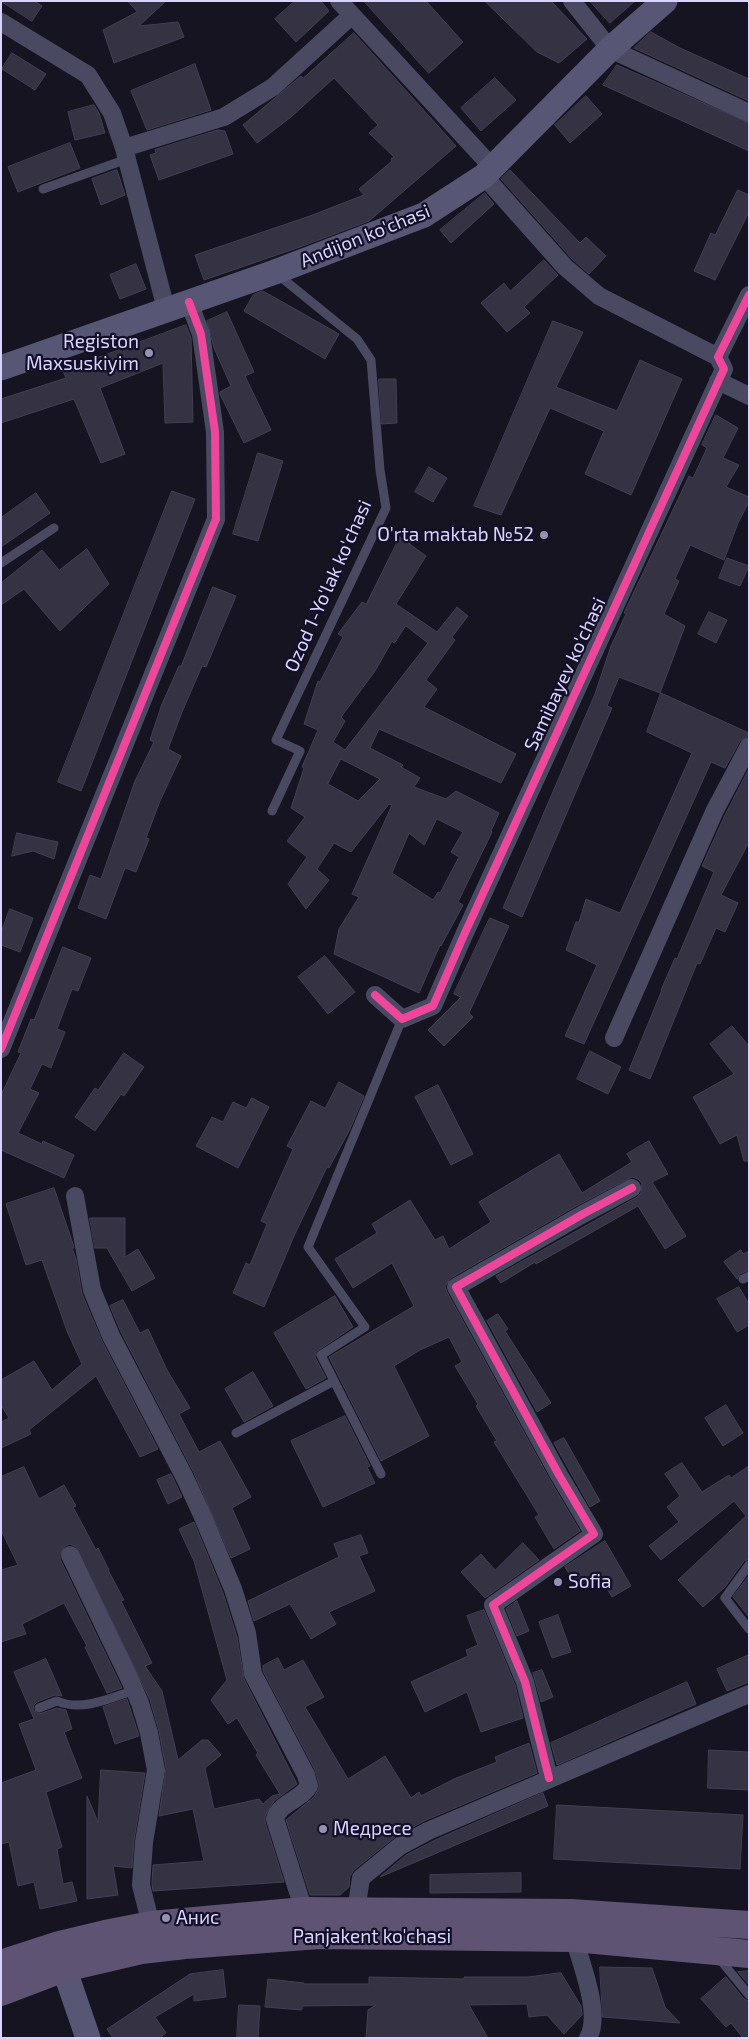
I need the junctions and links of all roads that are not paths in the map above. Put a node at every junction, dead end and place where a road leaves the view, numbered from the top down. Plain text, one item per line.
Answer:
1 (339, 1) edge
2 (572, 1) edge
3 (665, 1) edge
4 (352, 15) junction
5 (1, 22) edge
6 (610, 48) junction
7 (749, 113) edge
8 (126, 154) junction
9 (489, 172) junction
10 (43, 190) dead end
11 (275, 272) junction
12 (749, 295) edge
13 (178, 306) junction
14 (718, 357) junction
15 (1, 368) edge
16 (718, 381) junction
17 (749, 396) edge
18 (54, 528) dead end
19 (1, 563) edge
20 (749, 746) edge
21 (272, 811) dead end
22 (375, 995) dead end
23 (402, 1020) junction
24 (614, 1038) dead end
25 (1, 1049) edge
26 (632, 1188) dead end
27 (74, 1196) dead end
28 (334, 1380) junction
29 (236, 1433) dead end
30 (382, 1474) dead end
31 (70, 1555) dead end
32 (749, 1565) edge
33 (749, 1629) edge
34 (135, 1690) junction
35 (749, 1694) edge
36 (39, 1708) dead end
37 (550, 1778) junction
38 (356, 1910) junction
39 (304, 1911) junction
40 (151, 1925) junction
41 (749, 1925) edge
42 (574, 1938) junction
43 (712, 1950) junction
44 (749, 1954) edge
45 (1, 1964) edge
46 (64, 1968) junction
47 (1, 1992) edge
48 (749, 1995) edge
49 (88, 2038) edge
50 (588, 2038) edge

1 - 4 street
2 - 6 street
3 - 6 street, Andijon ko'chasi
4 - 8 street
4 - 9 street
5 - 8 street
6 - 7 street
6 - 9 street, Andijon ko'chasi
8 - 10 lane
8 - 13 street
9 - 11 street, Andijon ko'chasi
9 - 14 street
11 - 13 street, Andijon ko'chasi
11 - 21 lane, Ozod 1-Yo'lak ko'chasi
12 - 14 street, Samibayev ko'chasi
13 - 15 street, Andijon ko'chasi
13 - 25 street
14 - 16 street, Samibayev ko'chasi
16 - 17 street
16 - 23 street, Samibayev ko'chasi
18 - 19 lane
20 - 24 street
22 - 23 street
23 - 28 lane
26 - 37 street
27 - 39 street
28 - 29 lane
28 - 30 lane
31 - 34 street
32 - 33 lane
34 - 36 lane
34 - 40 street
35 - 37 street
37 - 38 street
38 - 39 main road, Panjakent ko'chasi
38 - 41 main road, Panjakent ko'chasi
39 - 40 main road, Panjakent ko'chasi
40 - 45 main road, Panjakent ko'chasi
42 - 43 main road, Panjakent ko'chasi
42 - 46 main road, Panjakent ko'chasi
42 - 50 street
43 - 44 main road, Panjakent ko'chasi
43 - 48 lane
46 - 47 main road, Panjakent ko'chasi
46 - 49 street

